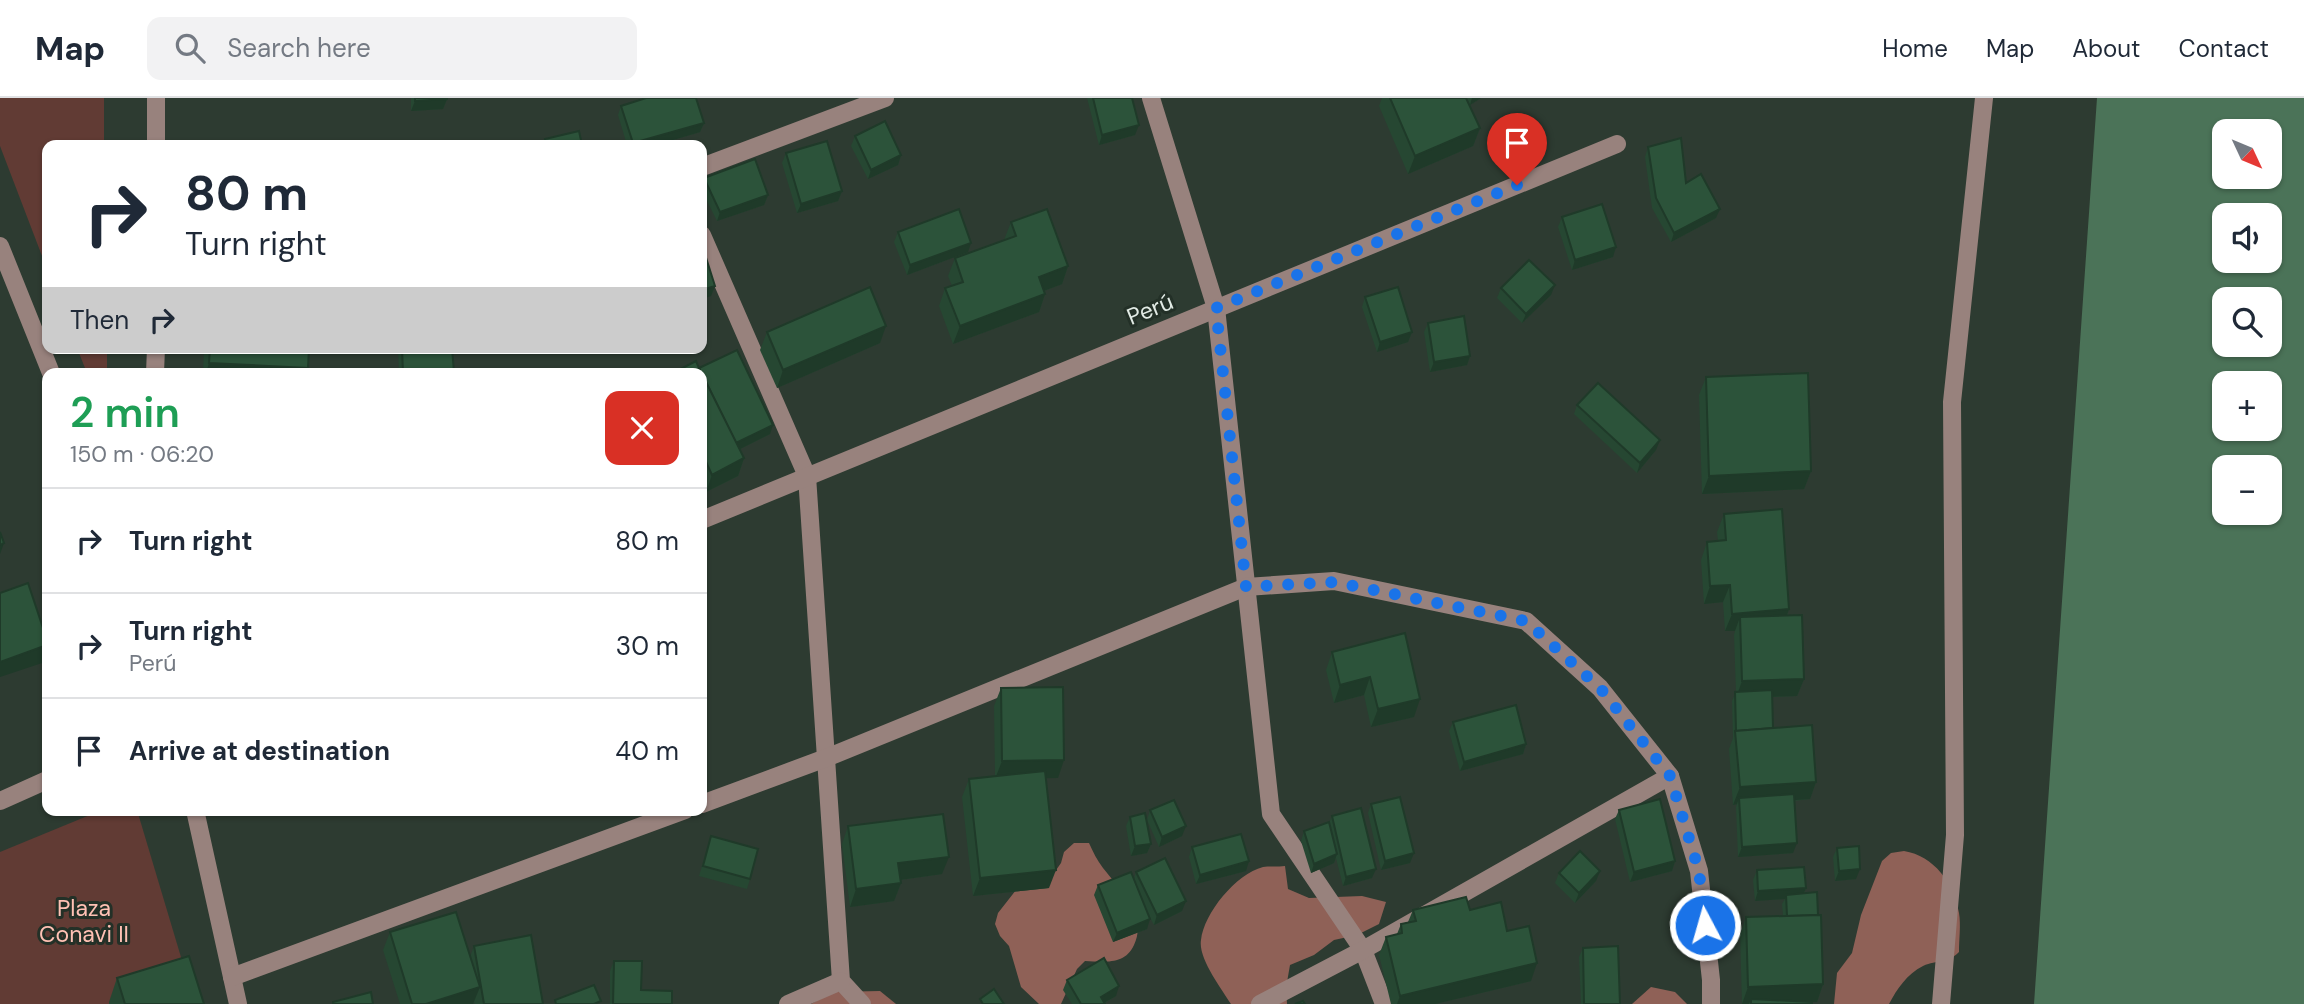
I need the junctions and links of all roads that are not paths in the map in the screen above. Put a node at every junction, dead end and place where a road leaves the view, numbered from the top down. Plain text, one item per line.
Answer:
1 (156, 98) edge
2 (885, 98) edge
3 (1151, 98) edge
4 (1984, 98) edge
5 (156, 140) edge
6 (1617, 144) dead end
7 (707, 165) edge
8 (0, 246) edge
9 (707, 247) edge
10 (1216, 308) junction
11 (42, 351) edge
12 (807, 477) junction
13 (707, 518) edge
14 (1246, 587) junction
15 (826, 758) junction
16 (1670, 776) junction
17 (42, 782) edge
18 (0, 801) edge
19 (707, 802) edge
20 (196, 816) edge
21 (669, 816) edge
22 (1363, 950) junction
23 (232, 977) junction
24 (841, 981) junction
25 (238, 1004) edge
26 (788, 1004) edge
27 (862, 1004) edge
28 (1260, 1004) edge
29 (1384, 1004) edge
30 (1711, 1004) edge
31 (1941, 1004) edge

1 - 5 street
2 - 7 street
3 - 10 street
4 - 31 street
6 - 10 street, Perú
8 - 11 street
9 - 12 street
10 - 12 street, Perú
10 - 14 street
12 - 13 street, Perú
12 - 15 street
14 - 15 street
14 - 16 street
14 - 22 street
15 - 19 street
15 - 24 street
16 - 22 street
16 - 30 street
17 - 18 street
20 - 23 street
21 - 23 street
22 - 28 street
22 - 29 street
23 - 25 street
24 - 26 street
24 - 27 street

